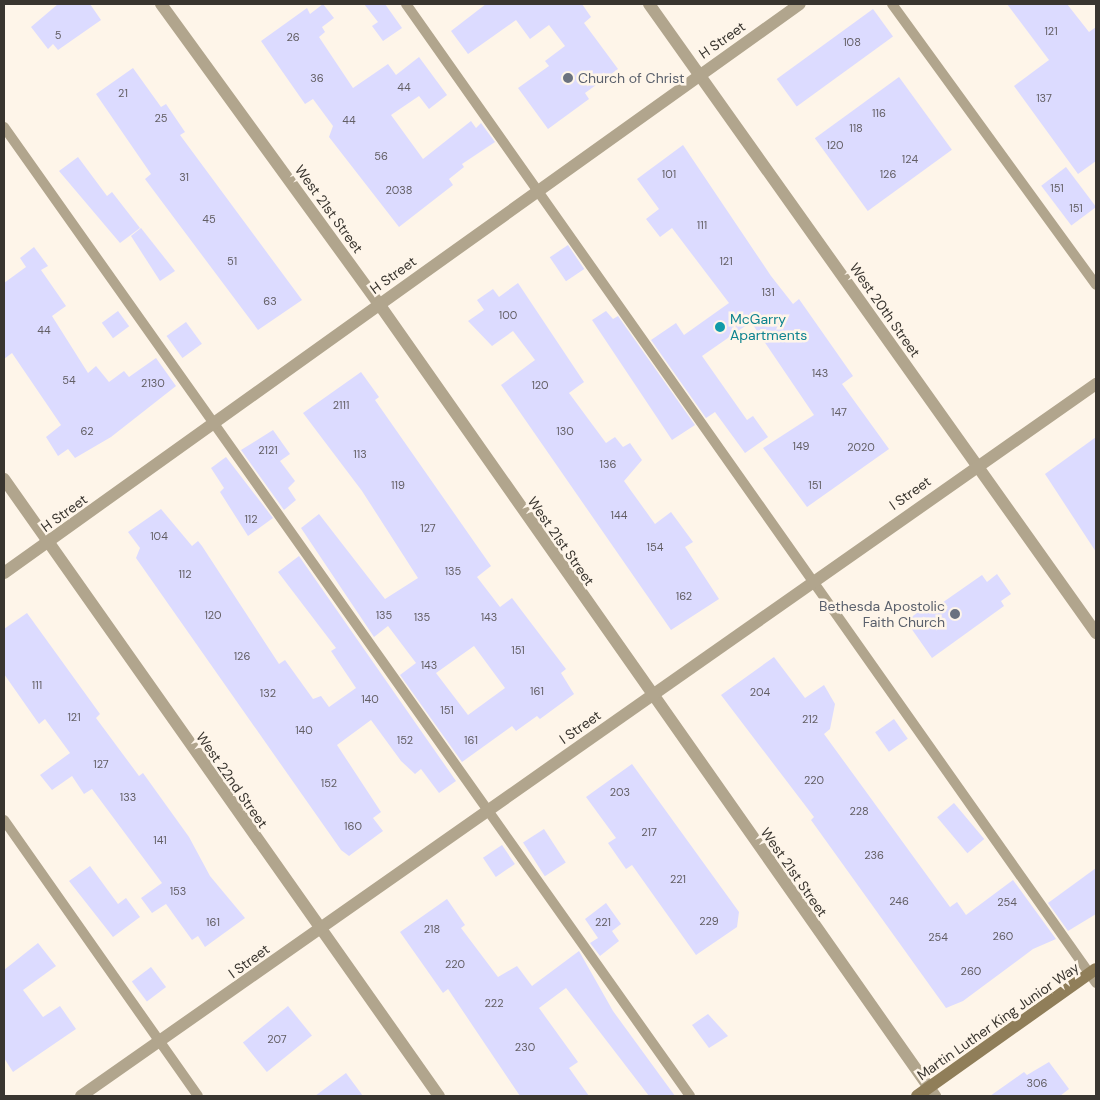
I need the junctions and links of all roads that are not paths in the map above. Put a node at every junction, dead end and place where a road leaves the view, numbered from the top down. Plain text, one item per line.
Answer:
1 (161, 4) edge
2 (406, 4) edge
3 (649, 4) edge
4 (800, 4) edge
5 (892, 4) edge
6 (699, 74) junction
7 (6, 134) edge
8 (538, 188) junction
9 (1096, 285) edge
10 (379, 304) junction
11 (1096, 384) edge
12 (211, 424) junction
13 (976, 465) junction
14 (4, 479) edge
15 (48, 543) junction
16 (4, 573) edge
17 (815, 578) junction
18 (1096, 633) edge
19 (650, 696) junction
20 (487, 811) junction
21 (4, 820) edge
22 (317, 930) junction
23 (1094, 976) edge
24 (160, 1044) junction
25 (932, 1092) edge
26 (81, 1096) edge
27 (198, 1096) edge
28 (439, 1096) edge
29 (690, 1096) edge
30 (917, 1096) edge

1 - 10 street, West 21st Street
2 - 8 lane
3 - 6 street, West 20th Street
4 - 6 street, H Street
5 - 9 lane
6 - 8 street, H Street
6 - 13 street, West 20th Street
7 - 12 lane
8 - 10 street, H Street
8 - 17 lane
10 - 12 street, H Street
10 - 19 street, West 21st Street
11 - 13 street, I Street
12 - 15 street, H Street
12 - 20 lane
13 - 17 street, I Street
13 - 18 street, West 20th Street
14 - 15 street, West 22nd Street
15 - 16 street, H Street
15 - 22 street, West 22nd Street
17 - 19 street, I Street
17 - 23 lane
19 - 20 street, I Street
19 - 25 street, West 21st Street
20 - 22 street, I Street
20 - 29 lane
21 - 24 lane
22 - 24 street, I Street
22 - 28 street, West 22nd Street
23 - 25 main road, Martin Luther King Junior Way
24 - 26 street, I Street
24 - 27 lane
25 - 30 main road, Martin Luther King Junior Way

